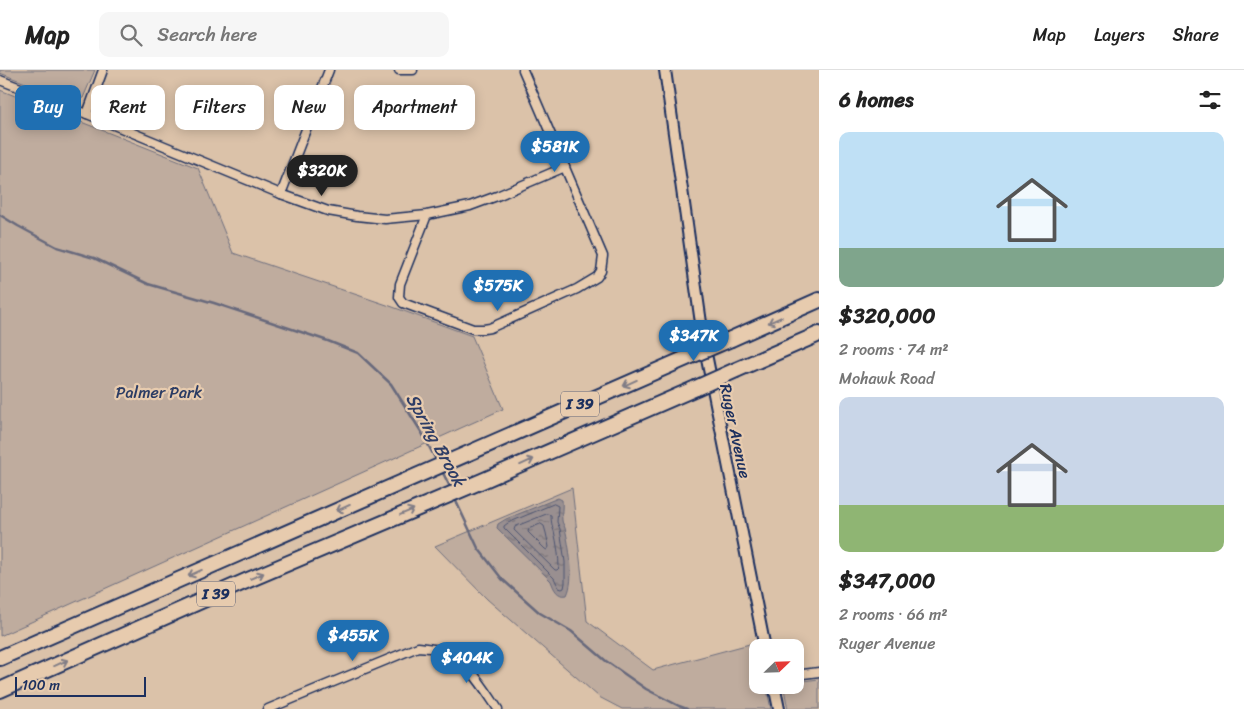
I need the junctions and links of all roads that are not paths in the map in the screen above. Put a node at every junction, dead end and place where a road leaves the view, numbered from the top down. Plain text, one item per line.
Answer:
1 (103, 70) edge
2 (329, 70) edge
3 (399, 70) edge
4 (413, 70) edge
5 (523, 70) edge
6 (665, 70) edge
7 (0, 80) edge
8 (87, 114) junction
9 (565, 167) junction
10 (281, 194) junction
11 (428, 215) junction
12 (819, 300) edge
13 (819, 334) edge
14 (764, 639) edge
15 (0, 658) edge
16 (819, 672) edge
17 (804, 674) edge
18 (0, 690) edge
19 (776, 694) edge
20 (268, 709) edge
21 (498, 709) edge
22 (779, 709) edge

1 - 8 street
2 - 10 street
3 - 4 street
5 - 9 street
6 - 14 street, Ruger Avenue
7 - 8 street
8 - 10 street
9 - 11 street
9 - 11 street
10 - 11 street
12 -> 15 highway, I 39, bridge
18 -> 13 highway, I 39, bridge
16 - 17 street
19 - 22 street
20 - 21 street

